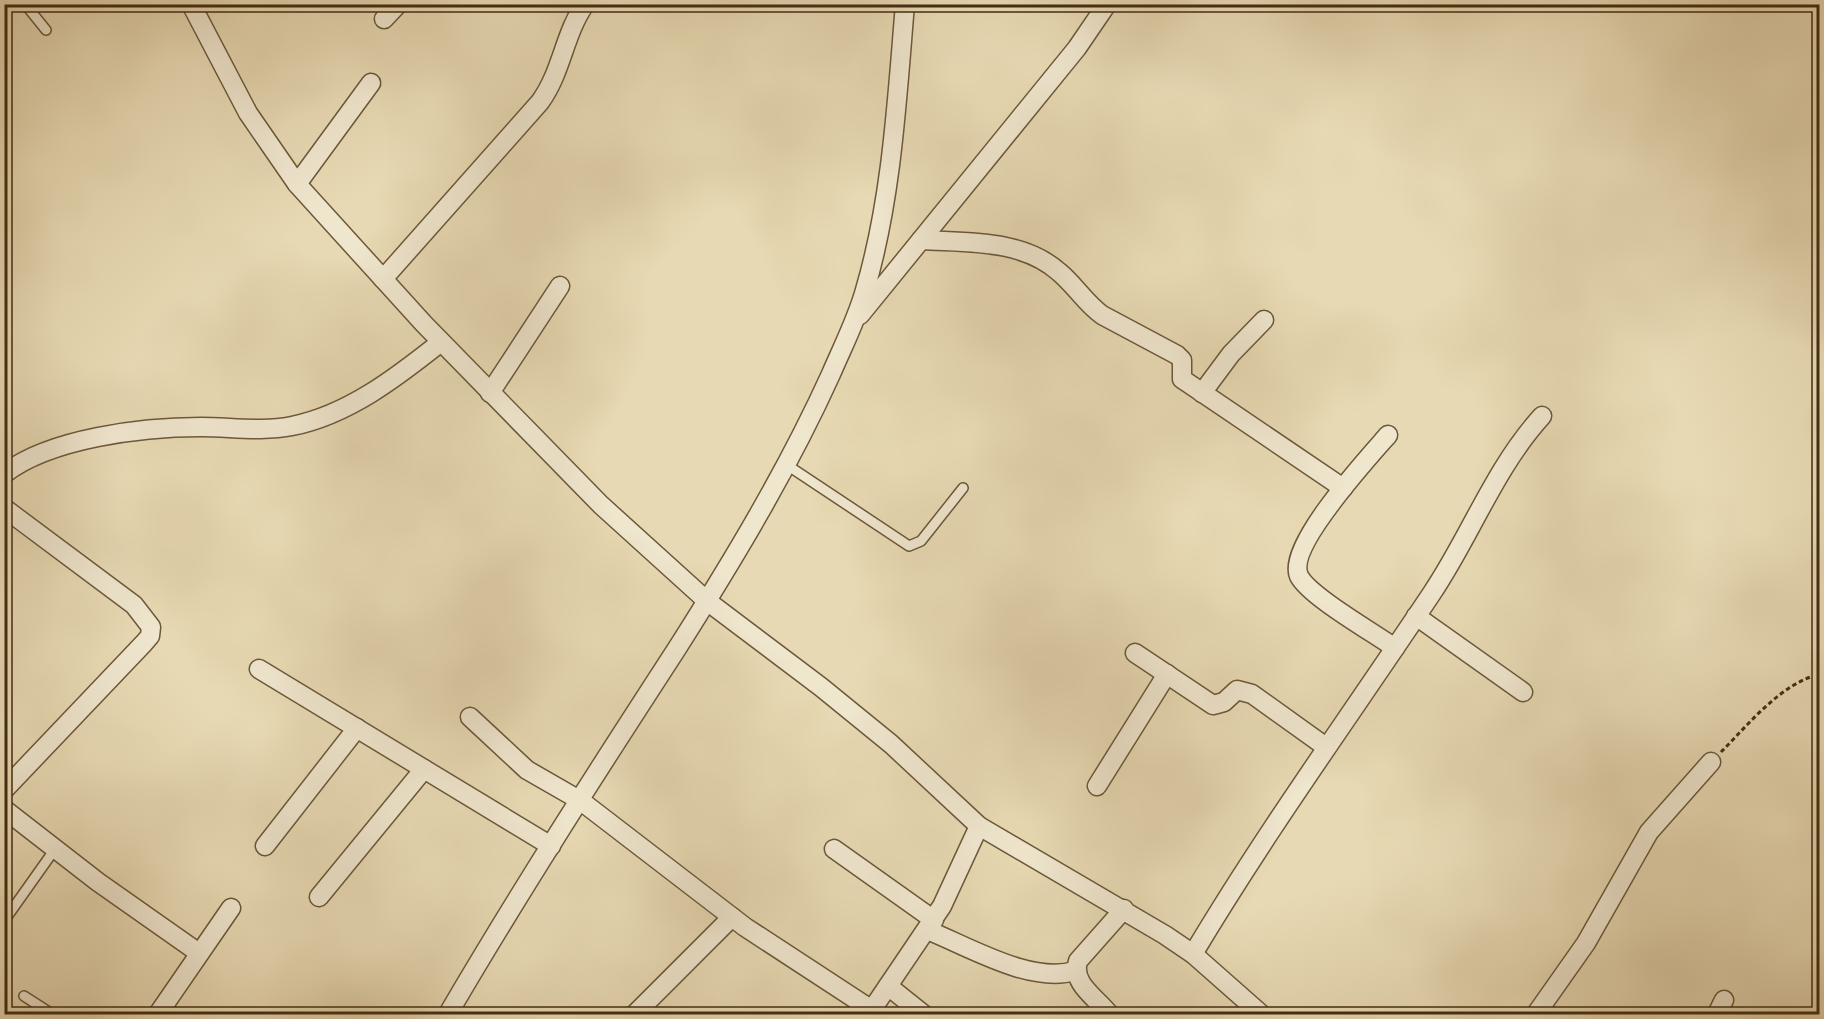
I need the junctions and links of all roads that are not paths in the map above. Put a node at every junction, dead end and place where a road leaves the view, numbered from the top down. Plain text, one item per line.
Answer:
1 (25, 4) edge
2 (191, 4) edge
3 (398, 4) edge
4 (585, 4) edge
5 (905, 4) edge
6 (1107, 4) edge
7 (384, 19) dead end
8 (46, 30) dead end
9 (371, 83) dead end
10 (297, 184) junction
11 (921, 240) junction
12 (383, 279) junction
13 (560, 286) dead end
14 (1264, 320) dead end
15 (854, 321) junction
16 (441, 342) junction
17 (490, 393) junction
18 (1202, 393) junction
19 (1542, 416) dead end
20 (1388, 435) dead end
21 (787, 465) junction
22 (4, 474) edge
23 (963, 488) dead end
24 (1343, 488) junction
25 (4, 508) edge
26 (707, 601) junction
27 (1416, 616) junction
28 (1395, 648) junction
29 (1135, 653) dead end
30 (260, 669) dead end
31 (1167, 674) junction
32 (1523, 692) dead end
33 (470, 717) dead end
34 (357, 728) junction
35 (1326, 747) junction
36 (1711, 762) road end
37 (424, 769) junction
38 (1097, 786) dead end
39 (4, 790) edge
40 (581, 801) junction
41 (5, 809) edge
42 (979, 826) junction
43 (266, 846) dead end
44 (551, 846) junction
45 (55, 849) junction
46 (834, 849) dead end
47 (319, 897) dead end
48 (231, 908) dead end
49 (1124, 909) junction
50 (732, 917) junction
51 (4, 921) edge
52 (931, 925) junction
53 (199, 953) junction
54 (1193, 954) junction
55 (1075, 970) junction
56 (888, 986) junction
57 (24, 996) dead end
58 (870, 1012) edge
59 (52, 1014) edge
60 (158, 1014) edge
61 (448, 1014) edge
62 (635, 1014) edge
63 (923, 1014) edge
64 (1109, 1014) edge
65 (1261, 1014) edge
66 (1536, 1014) edge

1 - 8 lane
2 - 10 street
3 - 7 street
4 - 12 street
5 - 15 street
6 - 11 street
9 - 10 street
10 - 12 street
11 - 15 street
11 - 18 street
12 - 16 street
13 - 17 street
14 - 18 street
15 - 21 street
16 - 17 street
16 - 22 street
17 - 26 street
18 - 24 street
19 - 27 street
20 - 24 street
21 - 23 lane
21 - 26 street
24 - 28 street
25 - 39 street
26 - 40 street
26 - 42 street
27 - 28 street
27 - 32 street
28 - 35 street
29 - 31 street
30 - 34 street
31 - 35 street
31 - 38 street
33 - 40 street
34 - 37 street
34 - 43 street
35 - 54 street
36 - 66 street
37 - 44 street
37 - 47 street
40 - 44 street
40 - 50 street
41 - 45 street
42 - 49 street
42 - 52 street
44 - 61 street
45 - 51 lane
45 - 53 street
46 - 52 street
48 - 53 street
49 - 54 street
49 - 55 street
50 - 58 street
50 - 62 street
52 - 55 street
52 - 56 street
53 - 60 street
54 - 65 street
55 - 64 street
56 - 58 street
56 - 63 street
57 - 59 lane

